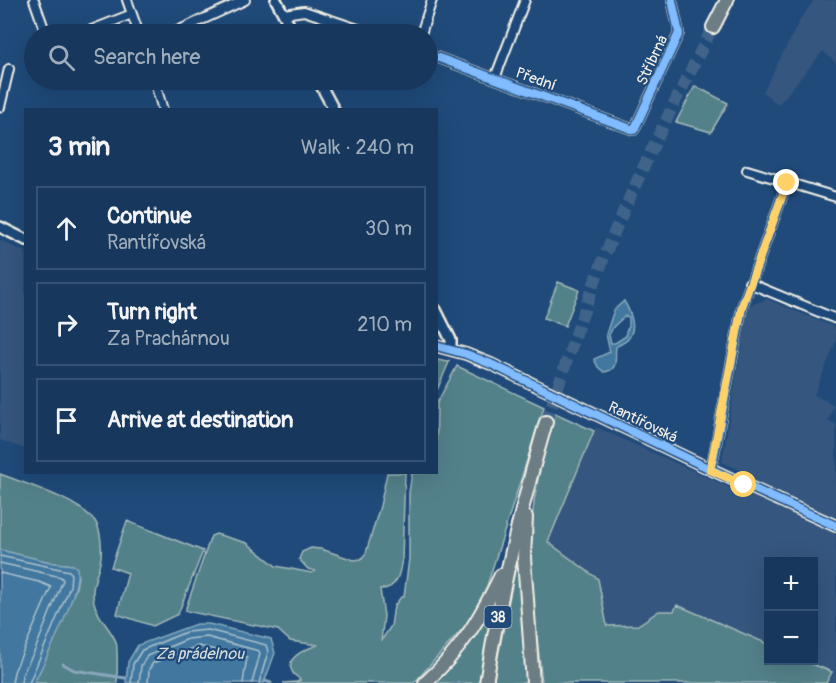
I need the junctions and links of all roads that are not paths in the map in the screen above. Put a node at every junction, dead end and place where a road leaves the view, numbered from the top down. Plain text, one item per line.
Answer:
1 (34, 0) edge
2 (127, 0) edge
3 (245, 0) edge
4 (276, 0) edge
5 (432, 0) edge
6 (525, 0) edge
7 (672, 0) edge
8 (727, 0) edge
9 (132, 14) junction
10 (284, 14) junction
11 (42, 24) edge
12 (106, 24) edge
13 (136, 24) edge
14 (193, 24) edge
15 (289, 24) edge
16 (342, 24) edge
17 (424, 24) edge
18 (713, 27) tunnel mouth
19 (438, 58) edge
20 (9, 69) dead end
21 (495, 78) junction
22 (157, 90) edge
23 (323, 90) edge
24 (0, 107) edge
25 (163, 108) edge
26 (333, 108) edge
27 (634, 130) joint
28 (747, 170) dead end
29 (787, 183) junction
30 (836, 197) edge
31 (0, 227) edge
32 (24, 239) edge
33 (749, 283) junction
34 (438, 314) edge
35 (836, 319) edge
36 (438, 347) edge
37 (451, 350) junction
38 (546, 422) tunnel mouth
39 (532, 468) junction
40 (710, 470) junction
41 (836, 526) edge
42 (512, 552) junction
43 (425, 683) edge
44 (486, 683) edge
45 (533, 683) edge

1 - 11 street
2 - 9 street
3 - 14 street
4 - 10 street
5 - 17 street
6 - 21 street
7 - 27 street, Stříbrná
8 - 18 main road
9 - 12 street
9 - 13 street
10 - 15 street
10 - 16 street
19 - 21 street, Přední
20 - 24 street
21 - 27 street, Přední
22 - 25 street
23 - 26 street
28 - 29 street
29 - 30 street
29 - 33 street
31 - 32 street
33 - 35 street
33 - 40 street
34 - 37 street
36 - 37 street, Rantířovská
37 - 40 street, Rantířovská
38 - 39 main road, 38
39 - 42 main road, 38
39 - 45 main road
40 - 41 street, Rantířovská
42 - 43 main road
42 - 44 main road, 38

